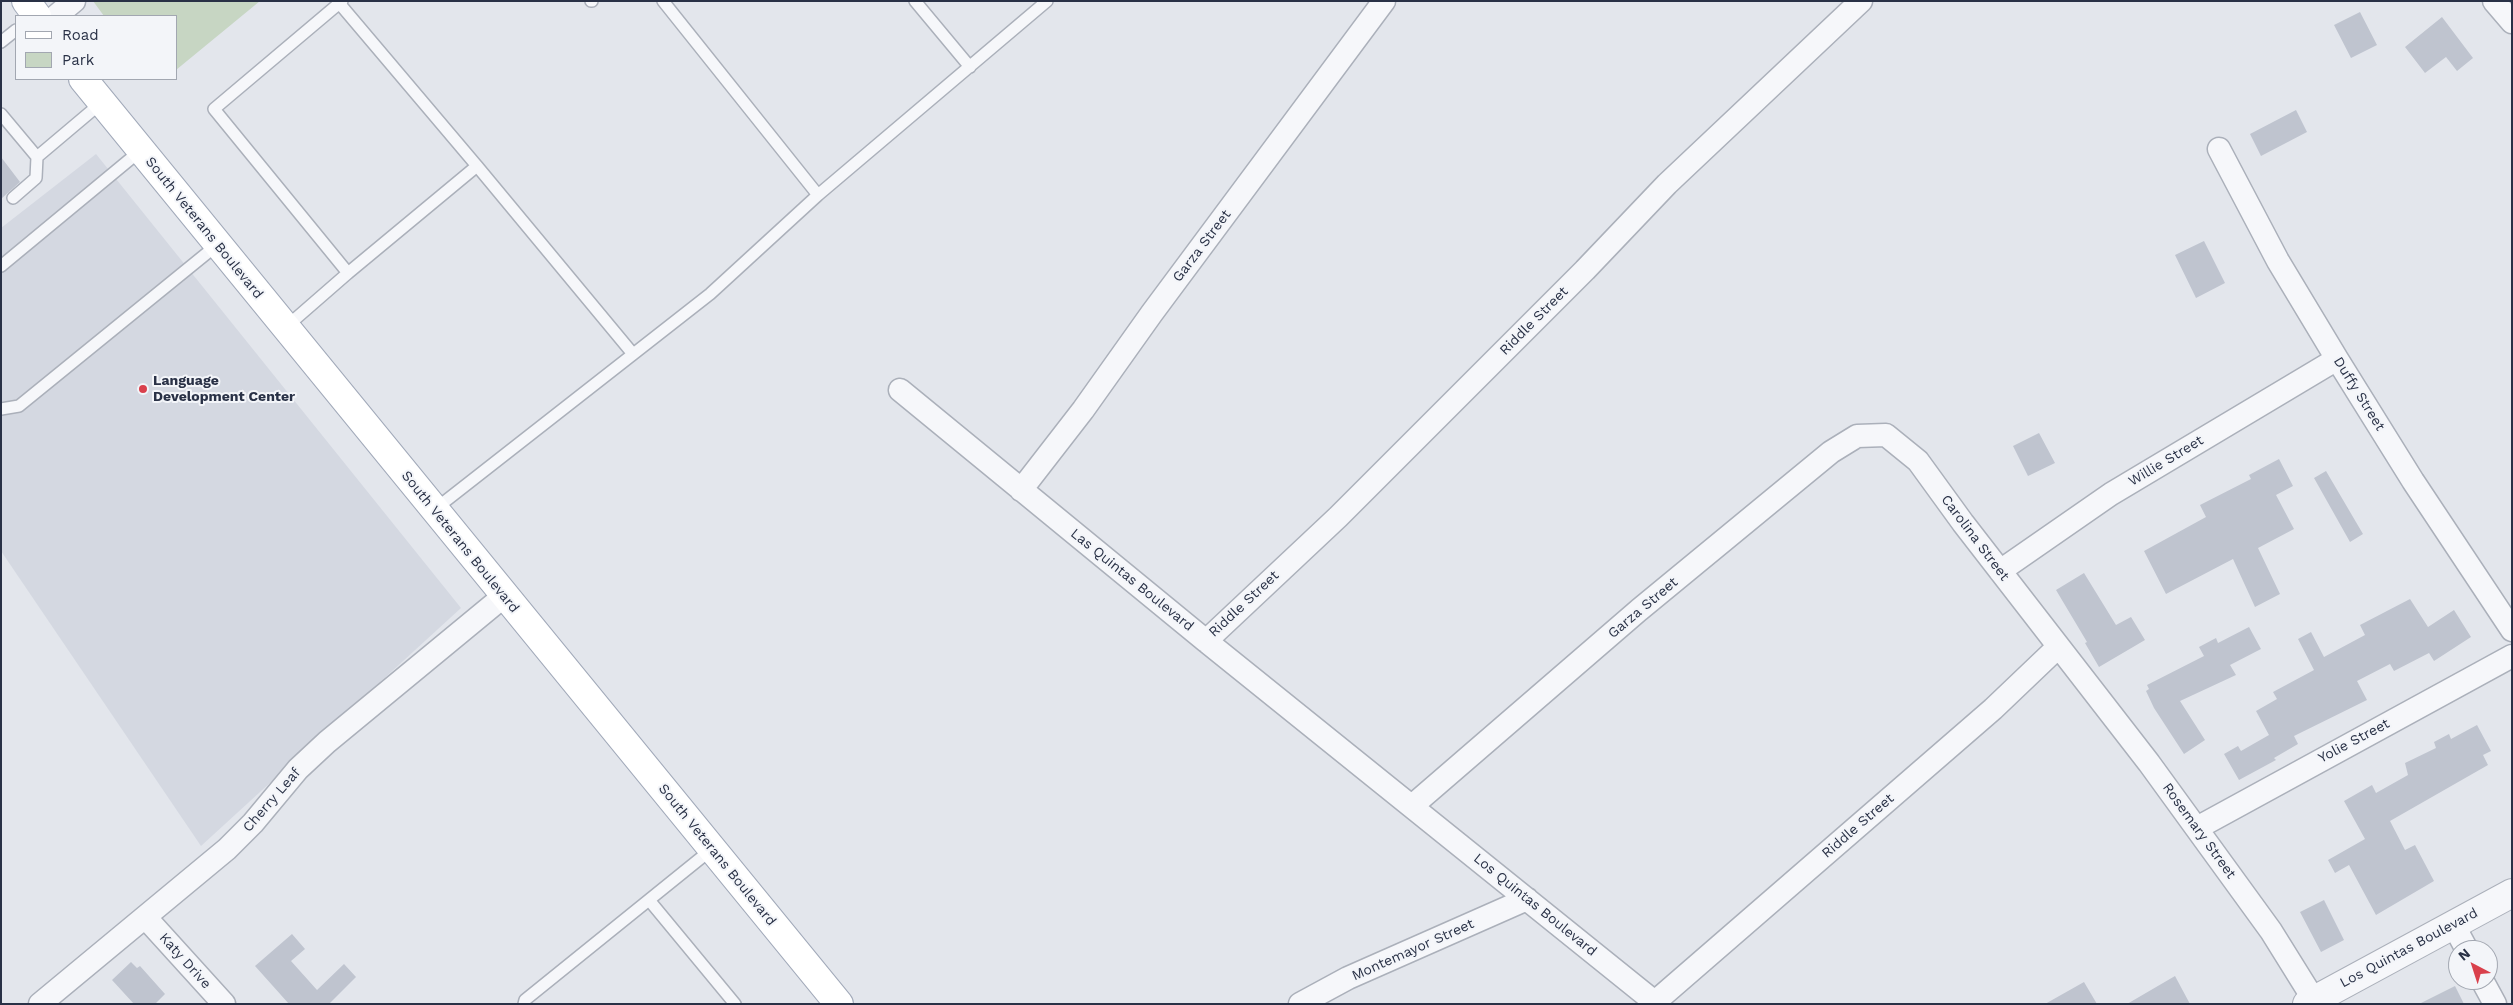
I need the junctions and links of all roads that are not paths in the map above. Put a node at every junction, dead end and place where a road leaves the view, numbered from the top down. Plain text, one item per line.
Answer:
1 (74, 1) edge
2 (663, 1) edge
3 (915, 1) edge
4 (1048, 1) edge
5 (1384, 1) edge
6 (1861, 1) edge
7 (2494, 1) edge
8 (340, 2) edge
9 (33, 13) edge
10 (2512, 22) edge
11 (15, 29) edge
12 (1, 42) edge
13 (970, 67) junction
14 (84, 80) edge
15 (102, 103) junction
16 (1, 114) edge
17 (2219, 149) dead end
18 (140, 151) junction
19 (37, 157) junction
20 (477, 166) junction
21 (818, 195) junction
22 (13, 198) dead end
23 (217, 245) junction
24 (1, 266) edge
25 (348, 273) junction
26 (285, 328) junction
27 (633, 354) junction
28 (2337, 359) junction
29 (900, 390) dead end
30 (1, 409) edge
31 (1886, 435) joint
32 (1021, 490) junction
33 (434, 510) junction
34 (2000, 571) junction
35 (504, 596) junction
36 (2512, 630) edge
37 (1206, 641) junction
38 (2058, 647) junction
39 (2512, 656) edge
40 (2093, 692) joint
41 (1412, 806) junction
42 (2197, 828) junction
43 (712, 849) junction
44 (2512, 893) edge
45 (1527, 899) junction
46 (649, 900) junction
47 (146, 918) junction
48 (2453, 924) junction
49 (2462, 940) edge
50 (2487, 990) edge
51 (2310, 1002) edge
52 (1656, 1003) edge
53 (40, 1004) edge
54 (224, 1004) edge
55 (524, 1004) edge
56 (734, 1004) edge
57 (839, 1004) edge
58 (1300, 1004) edge
59 (2495, 1004) edge

1 - 9 street
2 - 21 lane
3 - 13 lane
4 - 13 lane
5 - 32 street, Garza Street
6 - 37 street, Riddle Street
7 - 10 street
8 - 20 lane
8 - 25 lane
11 - 12 lane
13 - 21 lane
14 - 15 main road, South Veterans Boulevard
15 - 18 main road, South Veterans Boulevard
15 - 19 lane
16 - 19 lane
17 - 28 street, Duffy Street
18 - 23 main road, South Veterans Boulevard
18 - 24 lane
19 - 22 lane
20 - 25 lane
20 - 27 lane
21 - 27 lane
23 - 26 main road, South Veterans Boulevard
23 - 30 lane
25 - 26 lane
26 - 33 main road, South Veterans Boulevard
27 - 33 lane
28 - 34 street, Willie Street
28 - 36 street, Duffy Street
29 - 32 street, Las Quintas Boulevard
31 - 34 street, Carolina Street
31 - 41 street, Garza Street
32 - 37 street, Las Quintas Boulevard
33 - 35 main road, South Veterans Boulevard
34 - 38 street, Carolina Street
35 - 43 main road, South Veterans Boulevard
35 - 47 street, Cherry Leaf
37 - 41 street, Las Quintas Boulevard
38 - 40 street, Carolina Street
38 - 52 street, Riddle Street
39 - 42 street, Yolie Street
40 - 42 street, Rosemary Street
41 - 45 street, Los Quintas Boulevard
42 - 51 street, Rosemary Street
43 - 46 lane
43 - 57 main road, South Veterans Boulevard
44 - 48 street, Los Quintas Boulevard
45 - 52 street, Los Quintas Boulevard
45 - 58 street, Montemayor Street
46 - 55 lane
46 - 56 lane
47 - 53 street, Cherry Leaf
47 - 54 street, Katy Drive
48 - 49 street
48 - 51 street, Los Quintas Boulevard
50 - 59 street

